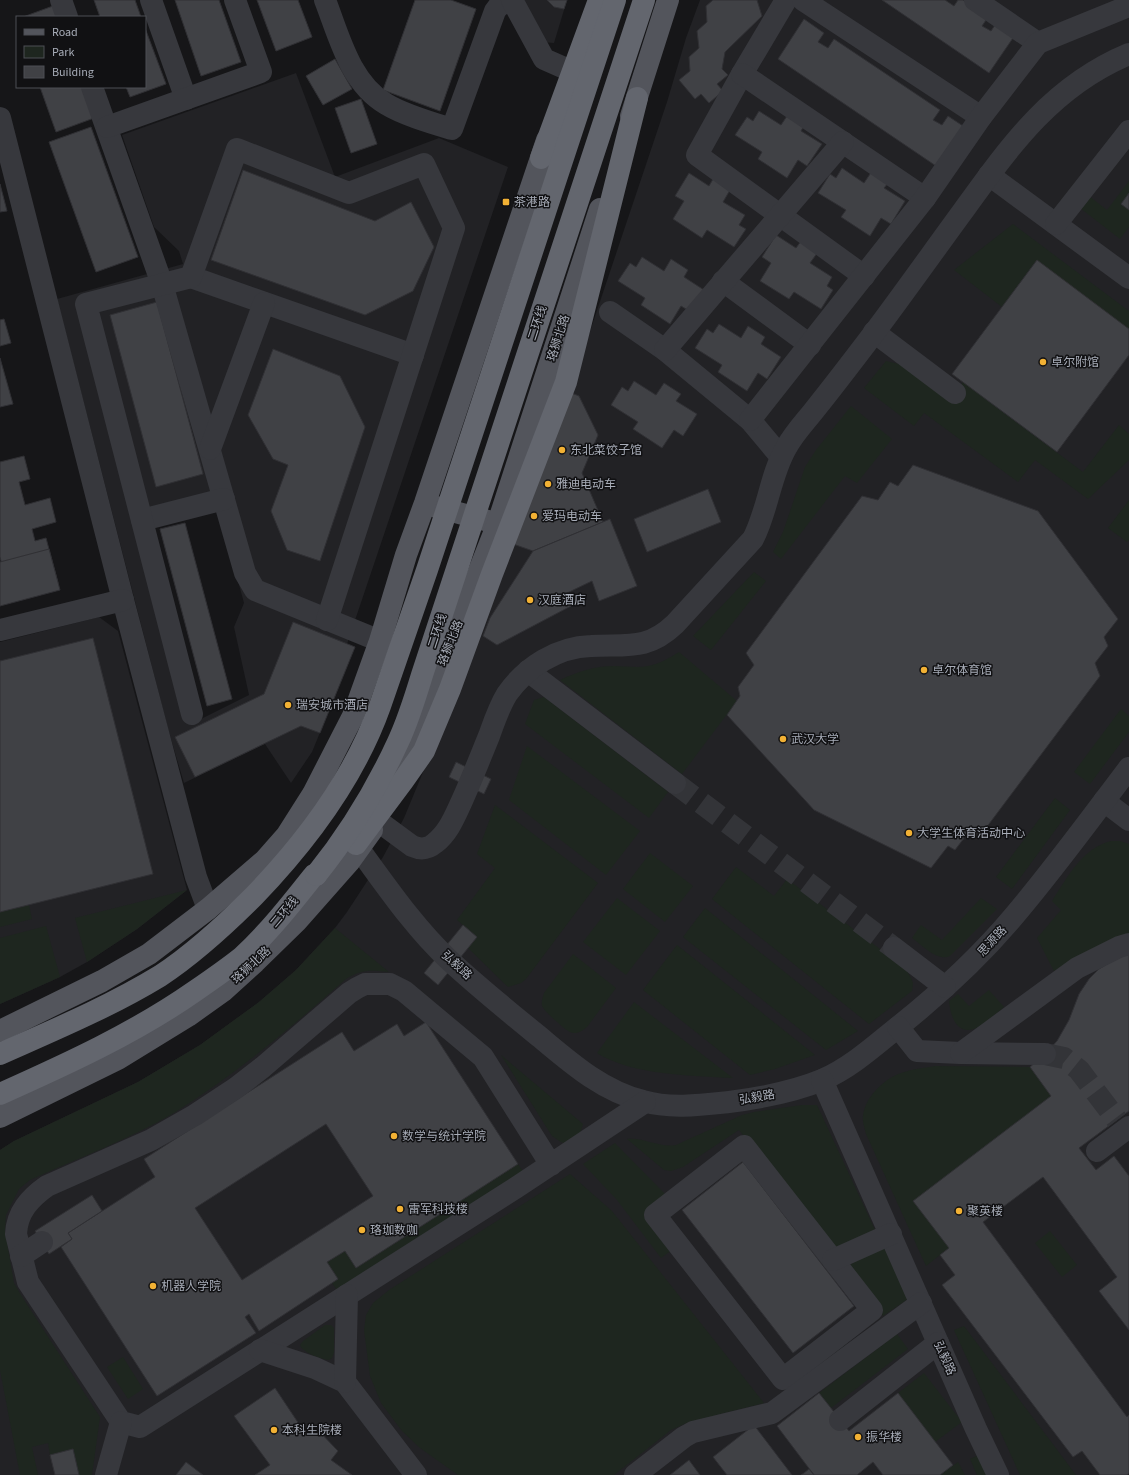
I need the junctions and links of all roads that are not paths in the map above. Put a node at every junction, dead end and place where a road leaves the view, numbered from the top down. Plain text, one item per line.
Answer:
1 (61, 0) edge
2 (151, 0) edge
3 (235, 0) edge
4 (325, 0) edge
5 (507, 0) edge
6 (512, 0) edge
7 (593, 0) edge
8 (599, 0) edge
9 (615, 0) edge
10 (644, 0) edge
11 (668, 0) edge
12 (786, 0) edge
13 (803, 0) edge
14 (975, 0) edge
15 (1129, 6) edge
16 (1100, 8) edge
17 (67, 16) edge
18 (1038, 43) junction
19 (1129, 54) edge
20 (569, 70) junction
21 (742, 74) junction
22 (92, 88) edge
23 (637, 98) junction
24 (186, 99) junction
25 (981, 117) junction
26 (0, 118) edge
27 (107, 127) junction
28 (1129, 130) edge
29 (843, 142) junction
30 (541, 158) junction
31 (989, 175) junction
32 (925, 198) junction
33 (780, 215) junction
34 (1056, 224) junction
35 (864, 276) junction
36 (191, 277) junction
37 (1129, 278) edge
38 (724, 281) junction
39 (162, 284) junction
40 (264, 303) junction
41 (610, 312) dead end
42 (874, 332) junction
43 (810, 345) junction
44 (665, 350) junction
45 (413, 355) junction
46 (955, 393) dead end
47 (750, 420) junction
48 (210, 449) junction
49 (781, 457) junction
50 (224, 499) junction
51 (425, 503) junction
52 (142, 520) junction
53 (498, 523) junction
54 (124, 600) junction
55 (327, 620) junction
56 (0, 630) edge
57 (380, 641) junction
58 (528, 672) junction
59 (192, 714) dead end
60 (1129, 768) edge
61 (675, 783) tunnel mouth
62 (1104, 801) junction
63 (1129, 820) edge
64 (378, 821) junction
65 (359, 849) junction
66 (316, 875) junction
67 (208, 909) junction
68 (1129, 944) edge
69 (894, 948) tunnel mouth
70 (945, 987) junction
71 (898, 1027) junction
72 (0, 1031) edge
73 (961, 1053) junction
74 (0, 1054) edge
75 (1045, 1054) tunnel mouth
76 (822, 1080) junction
77 (4, 1094) edge
78 (645, 1102) junction
79 (0, 1118) edge
80 (1125, 1128) edge
81 (1097, 1151) dead end
82 (551, 1165) junction
83 (891, 1234) junction
84 (42, 1242) dead end
85 (21, 1256) junction
86 (833, 1260) junction
87 (347, 1295) junction
88 (921, 1303) junction
89 (938, 1343) junction
90 (260, 1350) junction
91 (345, 1382) junction
92 (840, 1420) dead end
93 (121, 1422) junction
94 (106, 1475) edge
95 (416, 1475) edge
96 (635, 1475) edge
97 (998, 1475) edge

1 - 17 street
2 - 24 street
3 - 24 street
4 - 5 street
6 - 20 street
7 - 20 main road
8 - 30 highway
9 - 74 highway, bridge
10 - 66 highway, 二环线, bridge
11 - 23 main road, 珞狮北路
12 - 21 street
13 - 25 street
14 - 18 street
15 - 16 street
16 - 18 street
18 - 25 street
19 - 31 street
20 - 30 main road
21 - 29 street
21 - 33 street
22 - 27 street
23 - 53 main road, 珞狮北路
23 - 66 highway, bridge
24 - 27 street
25 - 32 street
26 - 54 street
27 - 39 street
28 - 34 street
29 - 32 street
29 - 33 street
30 - 51 main road
31 - 34 street
31 - 42 street
32 - 35 street
33 - 35 street
33 - 38 street
34 - 37 street
35 - 43 street
36 - 39 street
36 - 40 street
36 - 45 street
38 - 43 street
38 - 44 street
39 - 48 street
39 - 52 street
40 - 45 street
40 - 48 street
41 - 44 street
42 - 46 street
42 - 49 street
43 - 47 street
44 - 47 street
45 - 55 street
47 - 49 street
48 - 50 street
49 - 58 street
50 - 52 street
50 - 55 street
51 - 53 main road
51 - 57 main road
52 - 59 street
53 - 64 main road, 珞狮北路
54 - 56 street
54 - 67 street
55 - 57 street
57 - 67 main road
58 - 61 street
58 - 64 street
60 - 62 street, 思源路
62 - 63 street
62 - 70 street, 思源路
64 - 65 main road, 珞狮北路
65 - 78 street, 弘毅路
65 - 79 main road, 珞狮北路
66 - 77 highway, 二环线
67 - 72 main road
68 - 73 street
69 - 70 street
70 - 71 street, 思源路
71 - 73 street
71 - 76 street, 思源路
73 - 75 street
76 - 78 street, 弘毅路
76 - 83 street, 弘毅路
78 - 82 street
80 - 81 street
82 - 85 street
82 - 87 street
83 - 86 street
83 - 88 street, 弘毅路
84 - 85 street
85 - 93 street
86 - 86 street
87 - 90 street
87 - 91 street
88 - 89 street, 弘毅路
88 - 96 street
89 - 92 street
89 - 97 street, 弘毅路
90 - 91 street
90 - 93 street
91 - 95 street
93 - 94 street

